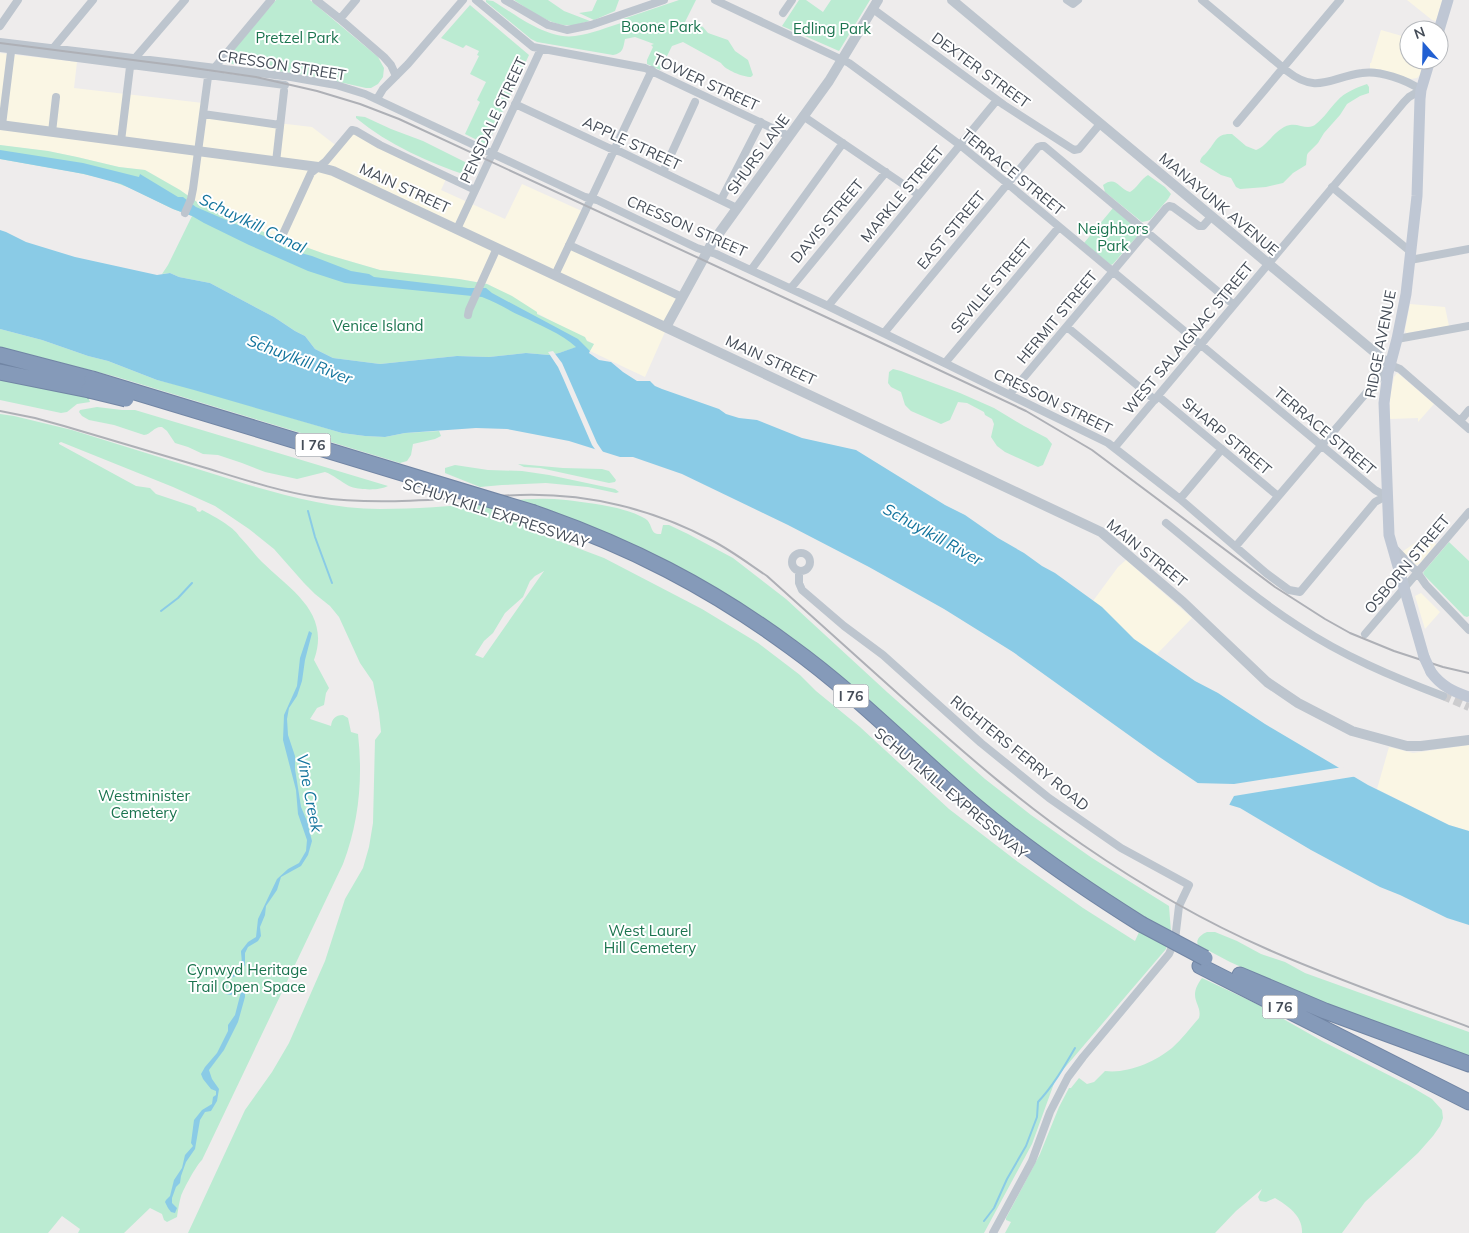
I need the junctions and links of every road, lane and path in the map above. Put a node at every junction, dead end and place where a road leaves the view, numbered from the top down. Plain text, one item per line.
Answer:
1 (18, 0) edge
2 (94, 0) edge
3 (185, 0) edge
4 (271, 0) edge
5 (316, 0) edge
6 (356, 0) edge
7 (463, 0) edge
8 (476, 0) edge
9 (505, 0) edge
10 (664, 0) edge
11 (715, 0) edge
12 (792, 0) edge
13 (1203, 0) edge
14 (1340, 0) edge
15 (1448, 0) edge
16 (954, 1) edge
17 (875, 4) edge
18 (783, 13) dead end
19 (340, 19) junction
20 (1442, 20) edge
21 (2, 21) edge
22 (1, 39) edge
23 (55, 46) dead end
24 (0, 48) edge
25 (541, 49) junction
26 (11, 52) dead end
27 (136, 57) dead end
28 (842, 60) junction
29 (216, 66) dead end
30 (130, 68) dead end
31 (1283, 68) junction
32 (652, 70) junction
33 (1427, 70) edge
34 (396, 76) junction
35 (208, 77) dead end
36 (285, 83) junction
37 (3, 89) edge
38 (1421, 90) junction
39 (56, 97) dead end
40 (377, 99) junction
41 (997, 100) junction
42 (695, 102) dead end
43 (515, 104) junction
44 (203, 114) junction
45 (804, 116) junction
46 (760, 122) junction
47 (1237, 123) dead end
48 (1100, 124) junction
49 (1, 125) edge
50 (280, 125) junction
51 (52, 132) junction
52 (789, 136) junction
53 (121, 141) junction
54 (843, 143) junction
55 (960, 145) junction
56 (614, 150) junction
57 (198, 151) junction
58 (492, 154) junction
59 (276, 162) junction
60 (318, 167) junction
61 (662, 172) junction
62 (886, 172) junction
63 (1008, 184) junction
64 (1332, 187) junction
65 (475, 190) junction
66 (919, 195) junction
67 (591, 198) junction
68 (721, 200) junction
69 (737, 208) junction
70 (184, 213) dead end
71 (1211, 217) junction
72 (1059, 227) junction
73 (457, 229) junction
74 (1146, 232) junction
75 (283, 234) dead end
76 (569, 245) junction
77 (497, 248) junction
78 (1469, 249) edge
79 (707, 252) junction
80 (1410, 256) junction
81 (1268, 264) junction
82 (751, 270) junction
83 (1113, 272) junction
84 (555, 275) junction
85 (791, 288) junction
86 (682, 297) junction
87 (1234, 305) junction
88 (828, 306) junction
89 (468, 315) dead end
90 (1469, 326) edge
91 (666, 327) junction
92 (1067, 327) junction
93 (884, 333) junction
94 (1397, 339) junction
95 (1201, 345) junction
96 (0, 355) edge
97 (945, 363) junction
98 (1390, 365) junction
99 (0, 372) edge
100 (90, 384) junction
101 (1010, 394) junction
102 (1156, 398) junction
103 (1469, 410) edge
104 (1460, 421) junction
105 (1469, 429) edge
106 (1321, 445) junction
107 (1115, 447) junction
108 (1222, 449) junction
109 (1278, 496) junction
110 (1386, 496) junction
111 (1180, 500) junction
112 (1469, 512) edge
113 (1166, 523) dead end
114 (1236, 546) junction
115 (1392, 546) junction
116 (798, 571) dead end
117 (1417, 572) junction
118 (1404, 588) junction
119 (1468, 626) edge
120 (1365, 634) dead end
121 (1443, 696) tunnel mouth
122 (1469, 697) edge
123 (1469, 740) edge
124 (1202, 962) junction
125 (1469, 1064) edge
126 (1469, 1102) edge
127 (992, 1233) edge

1 - 21 street
2 - 23 street
3 - 27 street
4 - 29 street
5 - 19 street
6 - 19 street
7 - 34 street
8 - 25 street, TOWER STREET
9 - 10 street
11 - 28 street, TERRACE STREET
12 - 18 street
13 - 31 street
14 - 31 street
15 - 20 main road
16 - 48 street, MANAYUNK AVENUE
17 - 28 street, SHURS LANE
17 - 41 street, DEXTER STREET
19 - 34 street
22 - 36 street, CRESSON STREET
24 - 36 street, CRESSON STREET
25 - 32 street, TOWER STREET
25 - 43 street, PENSDALE STREET
26 - 37 street
28 - 45 street, SHURS LANE
28 - 55 street, TERRACE STREET
30 - 53 street
31 - 38 street
31 - 47 street
32 - 46 street, TOWER STREET
32 - 56 street
33 - 38 main road, RIDGE AVENUE
34 - 40 street
35 - 44 street
36 - 40 street, CRESSON STREET
36 - 50 street
37 - 49 street
38 - 64 street, WEST SALAIGNAC STREET
38 - 80 main road, RIDGE AVENUE
39 - 51 street
40 - 58 street, CRESSON STREET
41 - 48 street, DEXTER STREET
41 - 55 street, MARKLE STREET
42 - 61 street
43 - 56 street, APPLE STREET
43 - 58 street, PENSDALE STREET
44 - 50 street
44 - 57 street
45 - 52 street, SHURS LANE
45 - 54 street
46 - 52 street, TOWER STREET
46 - 68 street
48 - 71 street, MANAYUNK AVENUE
49 - 51 street, MAIN STREET
50 - 59 street
51 - 53 street, MAIN STREET
52 - 69 street, SHURS LANE
53 - 57 street, MAIN STREET
54 - 62 street
54 - 82 street
55 - 63 street, TERRACE STREET
55 - 66 street, MARKLE STREET
56 - 61 street, APPLE STREET
56 - 67 street
57 - 59 street, MAIN STREET
57 - 70 street
58 - 65 street, PENSDALE STREET
58 - 67 street, CRESSON STREET
59 - 60 street, MAIN STREET
60 - 65 street
60 - 73 street, MAIN STREET
60 - 75 street
61 - 68 street, APPLE STREET
62 - 66 street
62 - 85 street, DAVIS STREET
63 - 72 street, TERRACE STREET
63 - 74 street, EAST STREET
63 - 93 street, EAST STREET
64 - 80 street
64 - 81 street, WEST SALAIGNAC STREET
65 - 73 street, PENSDALE STREET
66 - 88 street, MARKLE STREET
67 - 76 street
67 - 79 street, CRESSON STREET
68 - 69 street, APPLE STREET
69 - 79 street, SHURS LANE
71 - 74 street, HERMIT STREET
71 - 81 street, MANAYUNK AVENUE
72 - 83 street, TERRACE STREET
72 - 97 street, SEVILLE STREET
73 - 77 street, MAIN STREET
74 - 83 street, HERMIT STREET
74 - 87 street
76 - 84 street
76 - 86 street
77 - 84 street, MAIN STREET
77 - 89 street
78 - 80 street
79 - 82 street, CRESSON STREET
79 - 86 street, SHURS LANE
80 - 94 main road, RIDGE AVENUE
81 - 87 street, WEST SALAIGNAC STREET
81 - 98 street, MANAYUNK AVENUE
82 - 85 street, CRESSON STREET
83 - 92 street, HERMIT STREET
83 - 95 street, TERRACE STREET
84 - 91 street, MAIN STREET
85 - 88 street, CRESSON STREET
86 - 91 street, SHURS LANE
87 - 95 street, WEST SALAIGNAC STREET
88 - 93 street, CRESSON STREET
90 - 94 street
91 - 123 street, MAIN STREET
92 - 101 street, HERMIT STREET
92 - 102 street, SHARP STREET
93 - 97 street, CRESSON STREET
94 - 98 main road, RIDGE AVENUE
95 - 102 street, WEST SALAIGNAC STREET
95 - 106 street, TERRACE STREET
96 - 100 highway, SCHUYLKILL EXPRESSWAY / I 76
97 - 101 street, CRESSON STREET
98 - 104 street, MANAYUNK AVENUE
98 - 106 street
98 - 110 main road, RIDGE AVENUE
99 - 100 highway, SCHUYLKILL EXPRESSWAY / I 76
100 - 124 highway, SCHUYLKILL EXPRESSWAY / I 76, bridge
101 - 107 street, CRESSON STREET
102 - 107 street, WEST SALAIGNAC STREET
102 - 108 street, SHARP STREET
103 - 104 street
104 - 105 street, MANAYUNK AVENUE
106 - 109 street
106 - 110 street, TERRACE STREET
107 - 111 street, CRESSON STREET
108 - 109 street, SHARP STREET
108 - 111 street
109 - 114 street
110 - 114 street, CRESSON STREET
110 - 115 main road, RIDGE AVENUE
111 - 114 street, CRESSON STREET
112 - 117 street, OSBORN STREET
113 - 121 street
115 - 117 street
115 - 118 main road, RIDGE AVENUE
116 - 127 street, RIGHTERS FERRY ROAD
117 - 118 street, OSBORN STREET
117 - 119 street
118 - 120 street, OSBORN STREET
118 - 122 main road, RIDGE AVENUE, bridge
124 - 125 highway, SCHUYLKILL EXPRESSWAY / I 76
124 - 126 highway, SCHUYLKILL EXPRESSWAY / I 76

